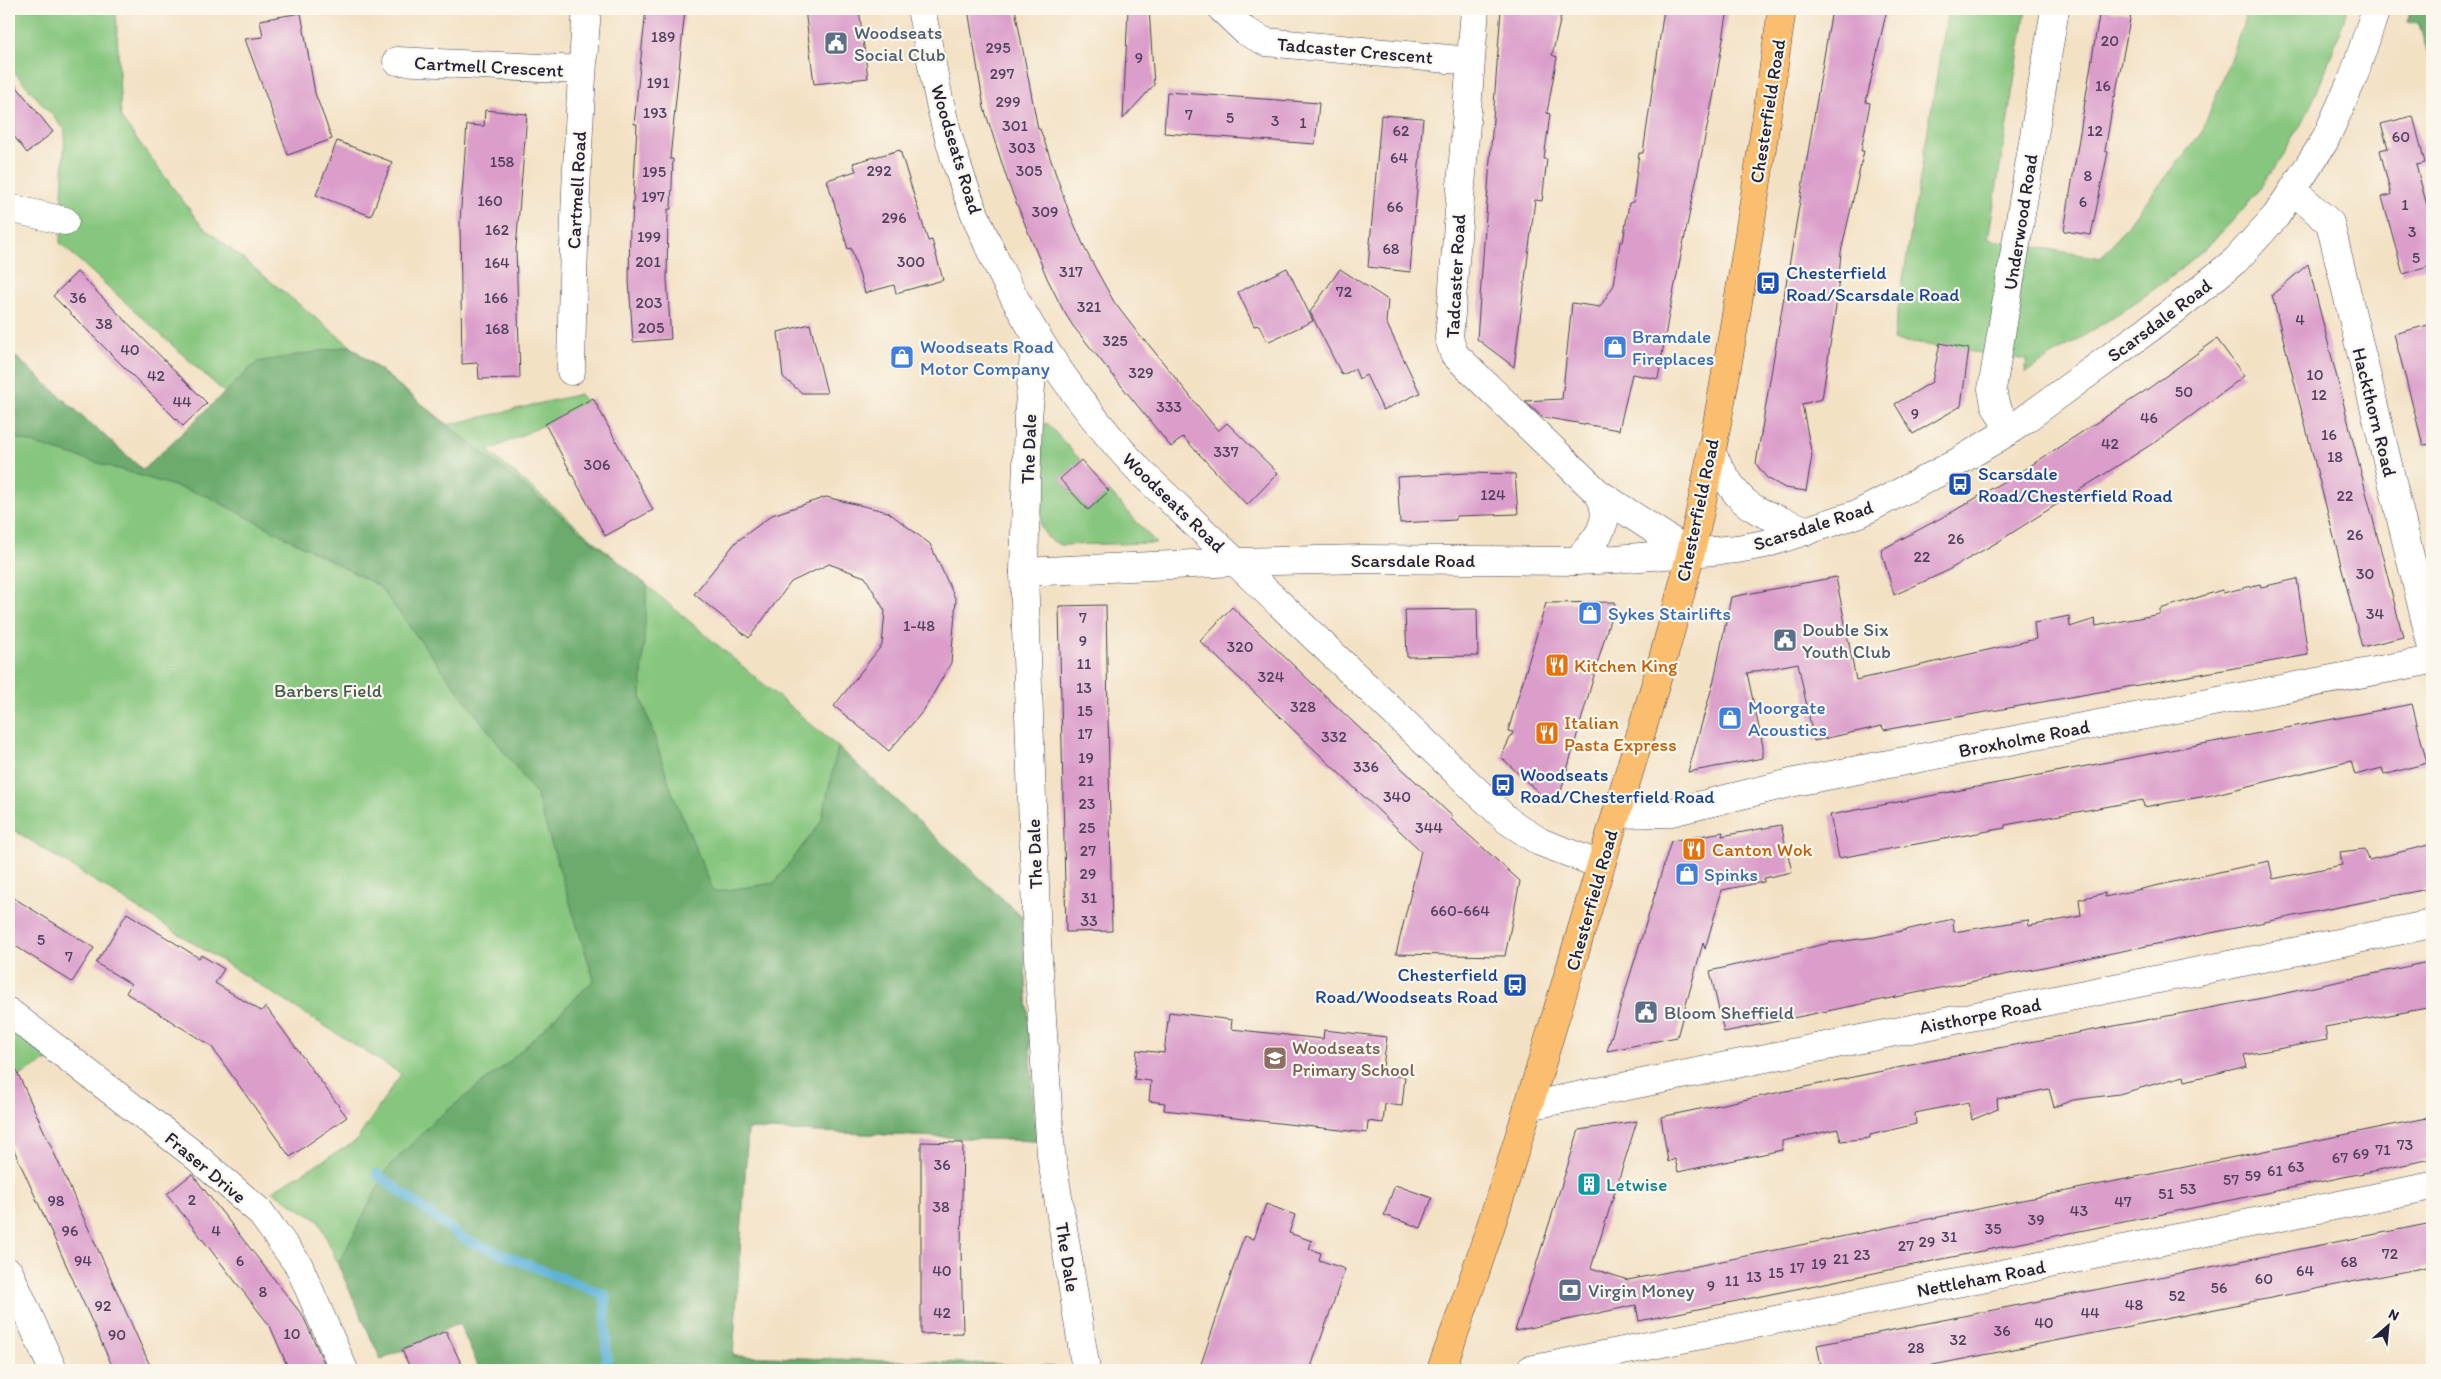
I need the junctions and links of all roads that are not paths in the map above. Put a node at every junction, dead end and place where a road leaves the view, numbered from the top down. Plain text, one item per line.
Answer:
1 (587, 9) edge
2 (922, 9) edge
3 (1222, 9) edge
4 (1475, 9) edge
5 (1782, 9) edge
6 (2055, 9) edge
7 (2376, 9) edge
8 (1470, 61) junction
9 (397, 62) dead end
10 (582, 70) junction
11 (2294, 191) junction
12 (11, 215) edge
13 (65, 221) dead end
14 (1036, 335) junction
15 (571, 371) dead end
16 (2009, 431) junction
17 (1711, 452) junction
18 (1598, 493) junction
19 (1806, 531) junction
20 (1690, 553) junction
21 (1576, 561) junction
22 (1236, 562) junction
23 (1024, 572) junction
24 (2432, 648) edge
25 (2432, 660) edge
26 (1616, 814) junction
27 (1601, 865) junction
28 (2432, 924) edge
29 (9, 1012) edge
30 (1528, 1106) junction
31 (2432, 1186) edge
32 (9, 1272) edge
33 (54, 1370) edge
34 (344, 1370) edge
35 (1086, 1370) edge
36 (1441, 1370) edge
37 (1530, 1370) edge

1 - 10 street, Cartmell Road
2 - 14 street, Woodseats Road
3 - 8 street, Tadcaster Crescent
4 - 8 street, Tadcaster Road
5 - 17 highway, Chesterfield Road
6 - 16 street, Underwood Road
7 - 11 street, Scarsdale Road
8 - 18 street, Tadcaster Road
9 - 10 street, Cartmell Crescent
10 - 15 street, Cartmell Road
11 - 16 street, Scarsdale Road
11 - 24 street, Hackthorn Road
12 - 13 street
14 - 22 street, Woodseats Road
14 - 23 street, The Dale
16 - 19 street, Scarsdale Road
17 - 19 street
17 - 20 highway, Chesterfield Road
18 - 20 street, Tadcaster Road
18 - 21 street
19 - 20 street, Scarsdale Road
20 - 21 street, Scarsdale Road
20 - 26 highway, Chesterfield Road
21 - 22 street, Scarsdale Road
22 - 23 street, Scarsdale Road
22 - 27 street, Woodseats Road
23 - 35 street, The Dale
25 - 26 street, Broxholme Road
26 - 27 highway, Chesterfield Road
27 - 30 highway, Chesterfield Road
28 - 30 street, Aisthorpe Road
29 - 34 street, Fraser Drive
30 - 36 highway, Chesterfield Road
31 - 37 street, Nettleham Road
32 - 33 street

